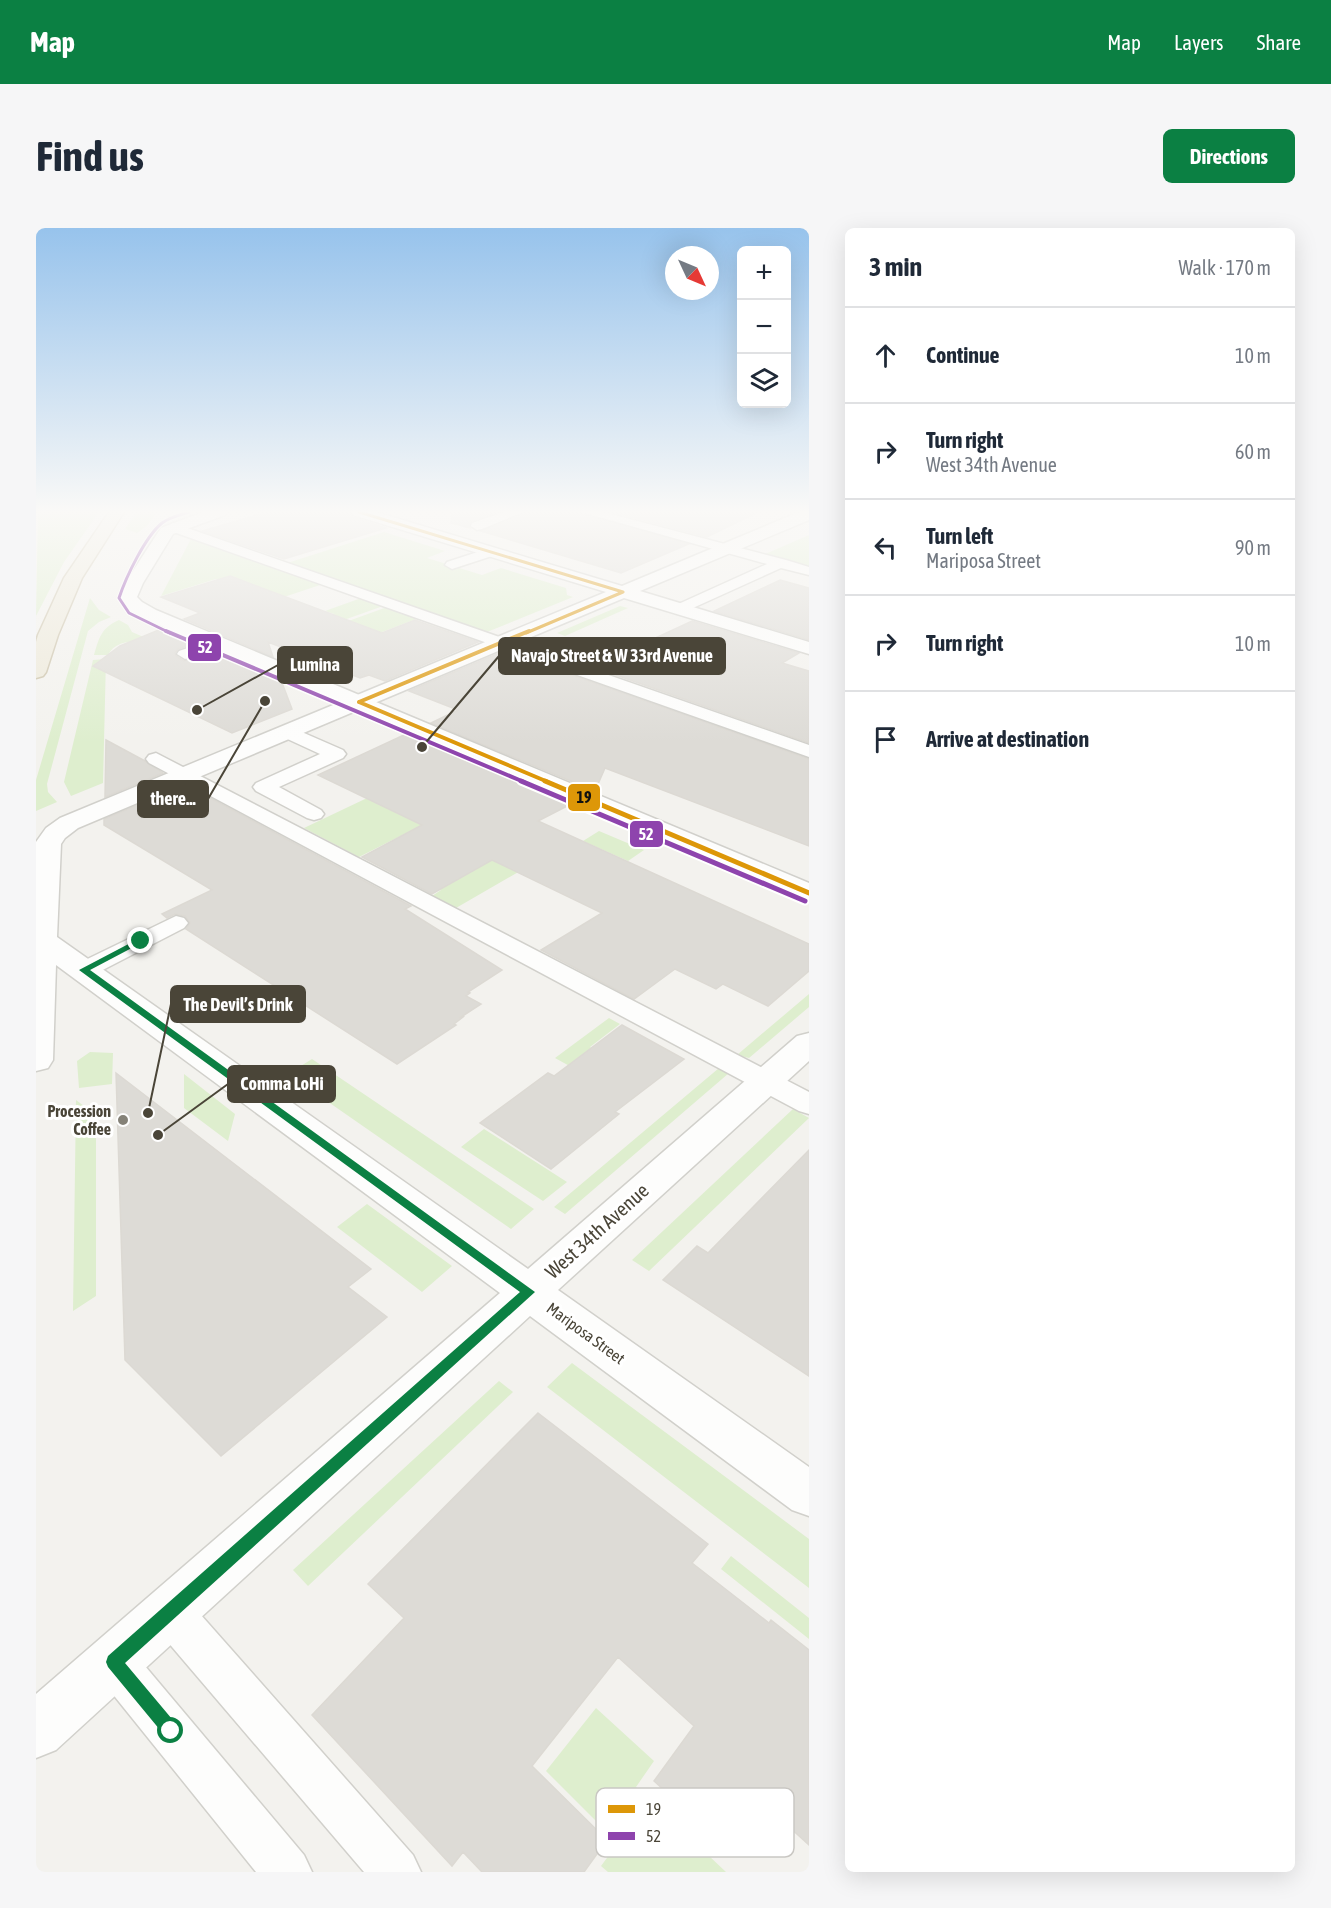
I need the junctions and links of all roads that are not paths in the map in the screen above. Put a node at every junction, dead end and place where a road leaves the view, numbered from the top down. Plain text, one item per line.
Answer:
1 (68, 589) edge
2 (132, 589) edge
3 (348, 589) edge
4 (612, 589) edge
5 (631, 589) edge
6 (724, 589) edge
7 (623, 592) junction
8 (679, 609) junction
9 (217, 643) junction
10 (502, 643) junction
11 (809, 648) edge
12 (184, 654) dead end
13 (36, 672) edge
14 (359, 702) junction
15 (288, 732) junction
16 (809, 751) edge
17 (156, 759) dead end
18 (186, 775) junction
19 (314, 814) dead end
20 (809, 893) edge
21 (176, 923) dead end
22 (42, 940) junction
23 (84, 970) junction
24 (809, 1043) edge
25 (36, 1060) edge
26 (766, 1081) junction
27 (809, 1104) edge
28 (529, 1292) junction
29 (809, 1494) edge
30 (170, 1612) junction
31 (114, 1662) junction
32 (36, 1730) edge
33 (288, 1872) edge
34 (396, 1872) edge

1 - 13 highway
2 - 9 street
3 - 10 lane
4 - 7 street
5 - 7 street
6 - 8 lane
7 - 8 street
7 - 10 street
8 - 11 street
9 - 12 lane
9 - 14 street
10 - 14 street
10 - 16 lane
14 - 15 street
14 - 20 street
15 - 18 street
15 - 19 lane
17 - 18 lane
18 - 22 street
18 - 26 lane
21 - 23 lane
22 - 23 street, Mariposa Street
22 - 25 street
23 - 28 street, Mariposa Street
24 - 26 street, West 34th Avenue
26 - 27 lane
26 - 28 street, West 34th Avenue
28 - 29 street, Mariposa Street
28 - 30 street, West 34th Avenue
30 - 31 street, West 34th Avenue
30 - 34 lane
31 - 32 street, West 34th Avenue
31 - 33 lane

